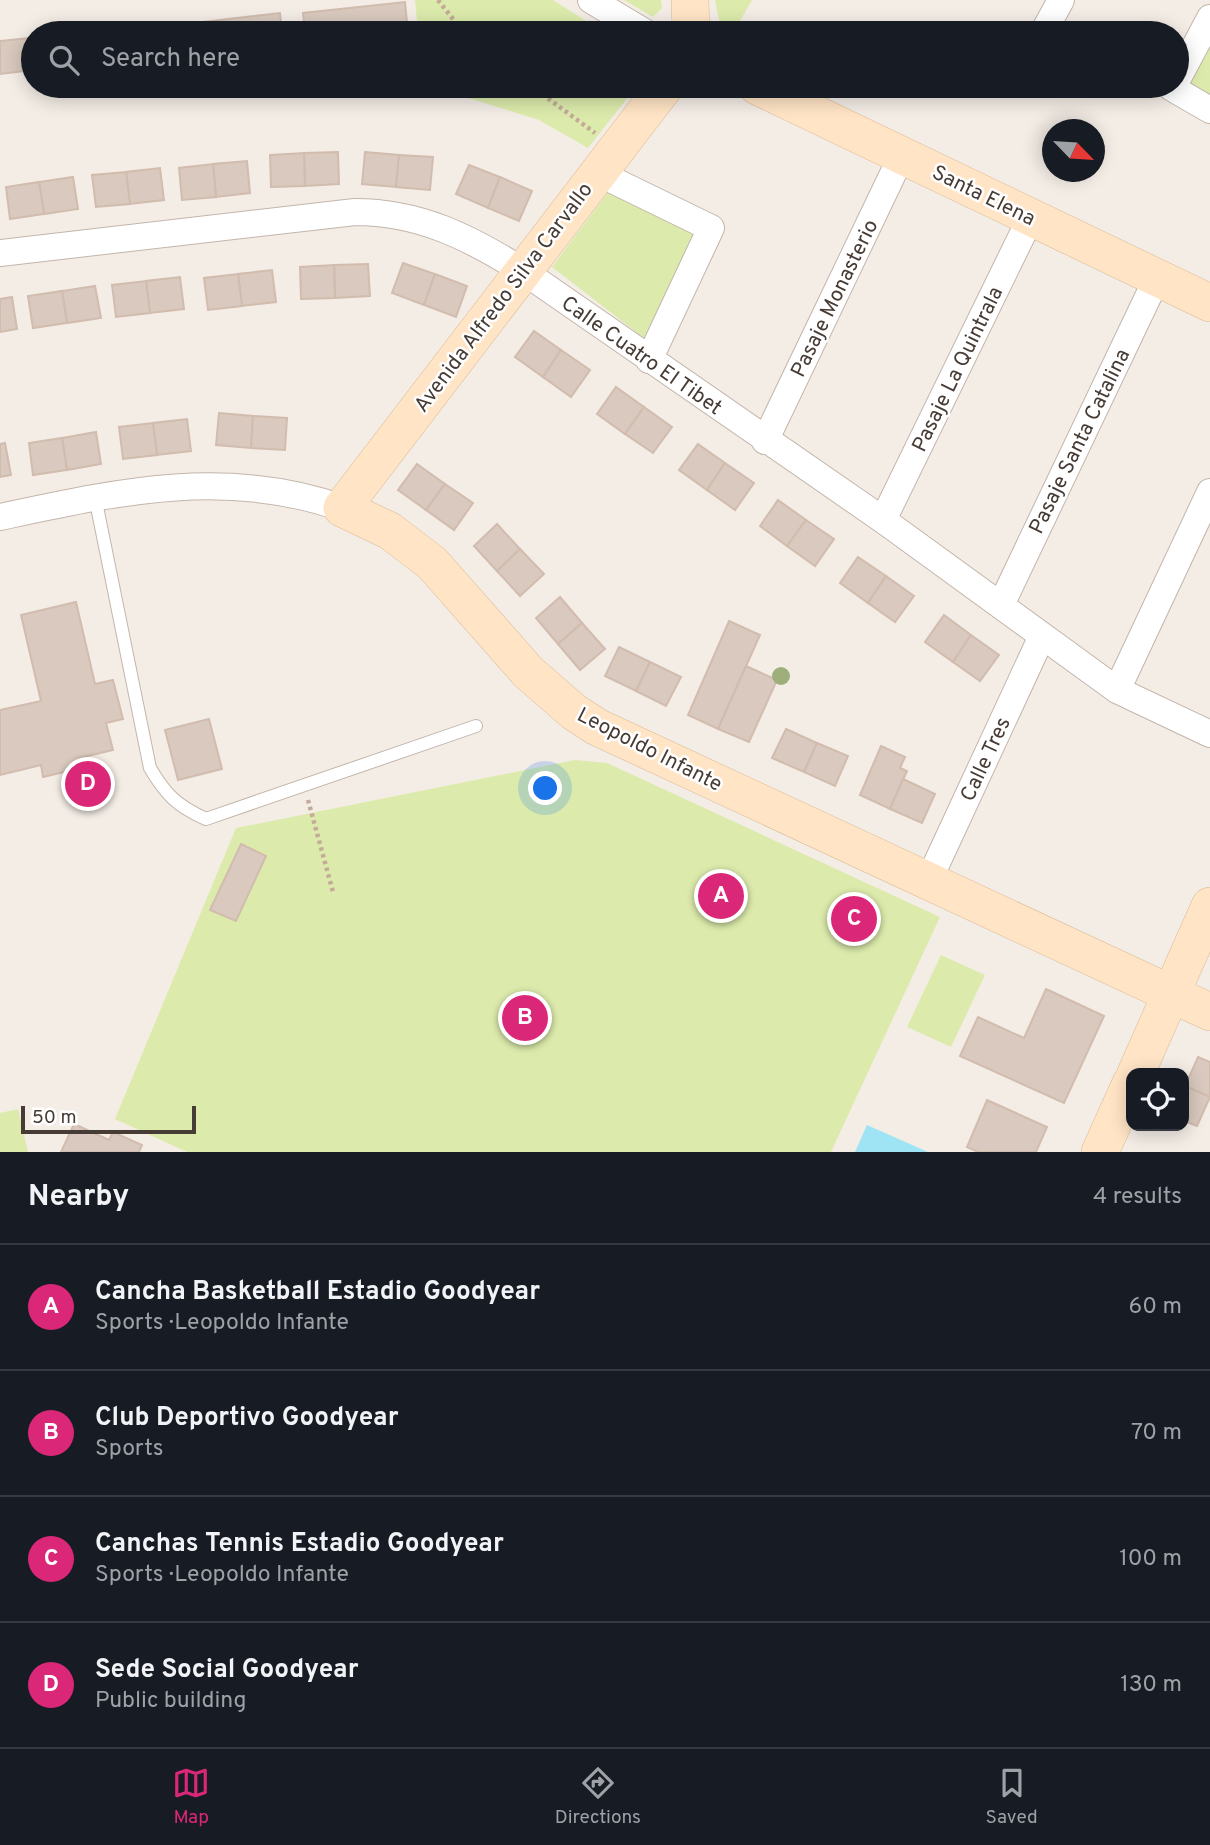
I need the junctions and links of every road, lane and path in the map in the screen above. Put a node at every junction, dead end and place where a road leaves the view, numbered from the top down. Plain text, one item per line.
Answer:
1 (438, 0) edge
2 (591, 0) edge
3 (690, 0) edge
4 (1061, 0) edge
5 (1210, 18) edge
6 (455, 21) edge
7 (626, 21) edge
8 (691, 21) edge
9 (1050, 21) edge
10 (1189, 57) edge
11 (543, 98) edge
12 (656, 98) edge
13 (782, 98) edge
14 (1188, 98) edge
15 (1210, 110) edge
16 (902, 155) junction
17 (607, 161) junction
18 (1031, 217) junction
19 (0, 253) edge
20 (523, 271) junction
21 (1157, 278) junction
22 (1210, 303) edge
23 (649, 360) junction
24 (765, 441) junction
25 (1210, 492) edge
26 (95, 497) junction
27 (342, 508) junction
28 (0, 517) edge
29 (883, 520) junction
30 (1001, 605) junction
31 (1042, 636) junction
32 (1117, 690) junction
33 (476, 726) dead end
34 (1210, 734) edge
35 (304, 786) junction
36 (928, 882) junction
37 (333, 892) dead end
38 (1210, 906) edge
39 (1171, 995) junction
40 (1210, 1012) edge
41 (1138, 1068) edge
42 (1126, 1094) edge
43 (1100, 1152) edge

1 - 6 path
2 - 7 street
3 - 8 street
4 - 9 street
5 - 10 street
11 - 17 path
12 - 17 street, Avenida Alfredo Silva Carvallo
13 - 16 street, Santa Elena
14 - 15 street
16 - 18 street, Santa Elena
16 - 24 street, Pasaje Monasterio
17 - 20 street, Avenida Alfredo Silva Carvallo
17 - 23 street
18 - 21 street, Santa Elena
18 - 29 street, Pasaje La Quintrala
19 - 20 street, Calle Cuatro El Tibet
20 - 23 street, Calle Cuatro El Tibet
20 - 27 street, Avenida Alfredo Silva Carvallo
21 - 22 street, Santa Elena
21 - 30 street, Pasaje Santa Catalina
23 - 24 street, Calle Cuatro El Tibet
24 - 29 street, Calle Cuatro El Tibet
25 - 32 street
26 - 27 street, Leopoldo Infante
26 - 28 street, Leopoldo Infante
26 - 35 lane
27 - 36 street, Leopoldo Infante
29 - 30 street, Calle Cuatro El Tibet
30 - 31 street, Calle Cuatro El Tibet
31 - 32 street, Calle Cuatro El Tibet
31 - 36 street, Calle Tres
32 - 34 street, Calle Cuatro El Tibet
33 - 35 lane
35 - 37 path
36 - 39 street, Leopoldo Infante
38 - 39 street
39 - 40 street, Leopoldo Infante
39 - 41 street
42 - 43 street

